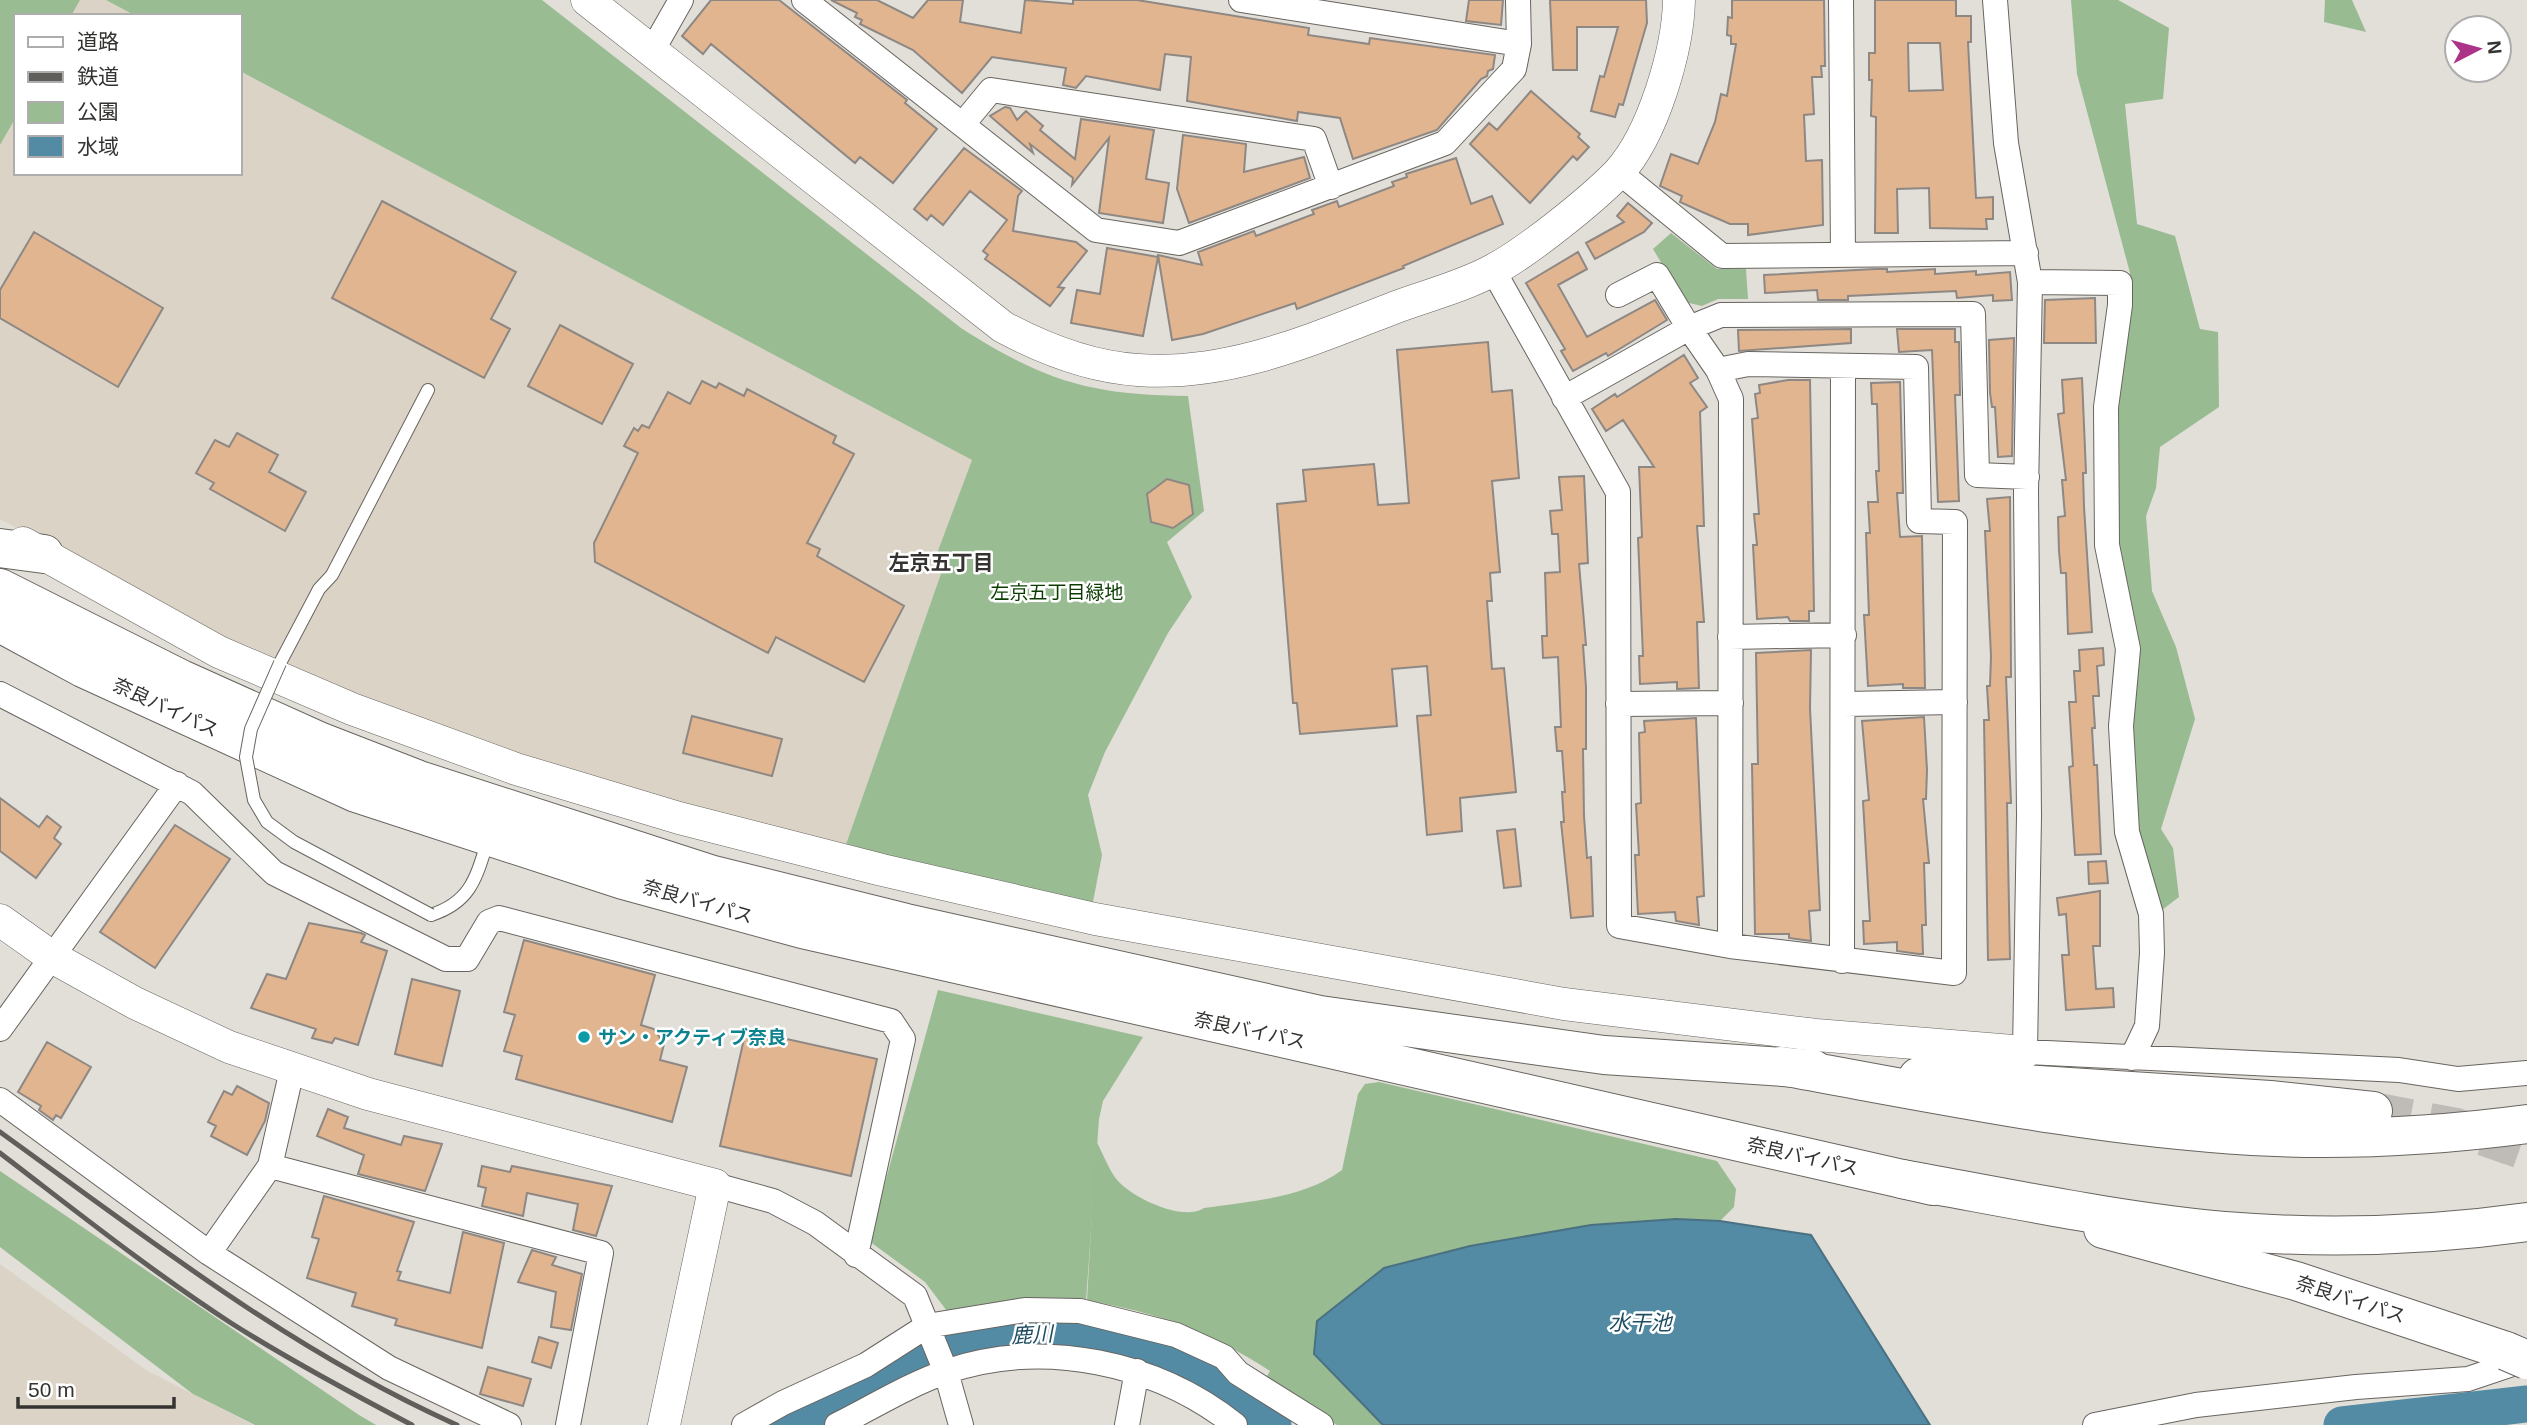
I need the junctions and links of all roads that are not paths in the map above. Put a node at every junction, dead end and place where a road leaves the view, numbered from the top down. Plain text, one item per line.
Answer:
1 (587, 0) edge
2 (681, 0) edge
3 (1241, 0) edge
4 (1518, 0) edge
5 (1679, 0) edge
6 (1841, 0) edge
7 (1995, 0) edge
8 (818, 4) edge
9 (1519, 44) junction
10 (652, 51) junction
11 (963, 124) junction
12 (1619, 172) junction
13 (1331, 187) junction
14 (2026, 253) junction
15 (1843, 255) junction
16 (1493, 270) junction
17 (2030, 282) junction
18 (1618, 295) dead end
19 (1689, 328) junction
20 (1843, 366) junction
21 (1718, 370) junction
22 (428, 390) dead end
23 (1564, 398) junction
24 (2027, 477) junction
25 (0, 530) edge
26 (0, 548) edge
27 (44, 554) junction
28 (0, 588) edge
29 (0, 623) edge
30 (1844, 635) junction
31 (1730, 637) junction
32 (0, 694) edge
33 (1955, 702) junction
34 (1618, 704) junction
35 (1731, 704) junction
36 (1844, 705) junction
37 (177, 784) junction
38 (490, 836) junction
39 (0, 920) edge
40 (1730, 946) junction
41 (52, 957) junction
42 (1842, 961) junction
43 (0, 1029) edge
44 (2025, 1052) junction
45 (2132, 1058) junction
46 (1781, 1066) junction
47 (292, 1070) junction
48 (2527, 1073) edge
49 (0, 1100) edge
50 (2373, 1111) tunnel mouth
51 (2527, 1124) edge
52 (270, 1166) junction
53 (1902, 1179) junction
54 (715, 1185) junction
55 (2527, 1222) edge
56 (209, 1253) junction
57 (856, 1255) junction
58 (936, 1350) junction
59 (2520, 1357) edge
60 (1137, 1371) junction
61 (509, 1425) edge
62 (568, 1425) edge
63 (664, 1425) edge
64 (744, 1425) edge
65 (837, 1425) edge
66 (961, 1425) edge
67 (1127, 1425) edge
68 (1234, 1425) edge
69 (1321, 1425) edge
70 (2095, 1425) edge

1 - 10 street
2 - 10 street
3 - 9 street
4 - 9 street
5 - 12 street
6 - 15 street
7 - 14 street
8 - 11 street
9 - 13 street
10 - 16 street
11 - 13 street
11 - 13 street
12 - 15 street
12 - 16 street
14 - 15 street
14 - 17 street
16 - 23 street
17 - 24 street
17 - 45 street
18 - 19 street
19 - 21 street
19 - 23 street
19 - 24 street
20 - 21 street
20 - 30 street
20 - 33 street
21 - 31 street
22 - 38 lane, bridge
23 - 34 street
24 - 44 street
25 - 27 street
26 - 27 highway
27 - 44 street
28 - 46 highway, 奈良バイパス
29 - 38 highway, 奈良バイパス
30 - 31 street
30 - 36 street
31 - 35 street
32 - 37 street
33 - 36 street
33 - 42 street
34 - 35 street
34 - 40 street
35 - 40 street
36 - 42 street
37 - 41 street
37 - 57 street
38 - 53 highway, 奈良バイパス
39 - 41 street
40 - 42 street
41 - 43 street
41 - 47 street
44 - 45 street
45 - 48 street
46 - 50 highway, 奈良バイパス
46 - 51 highway
47 - 52 street
47 - 54 street
49 - 56 street
52 - 56 street
52 - 62 street
53 - 55 highway
53 - 59 highway, 奈良バイパス
54 - 57 street
54 - 63 street
56 - 61 street
57 - 58 street
58 - 60 street
58 - 64 street
58 - 65 street
58 - 66 street
58 - 69 street
59 - 70 street
60 - 67 street
60 - 68 street

